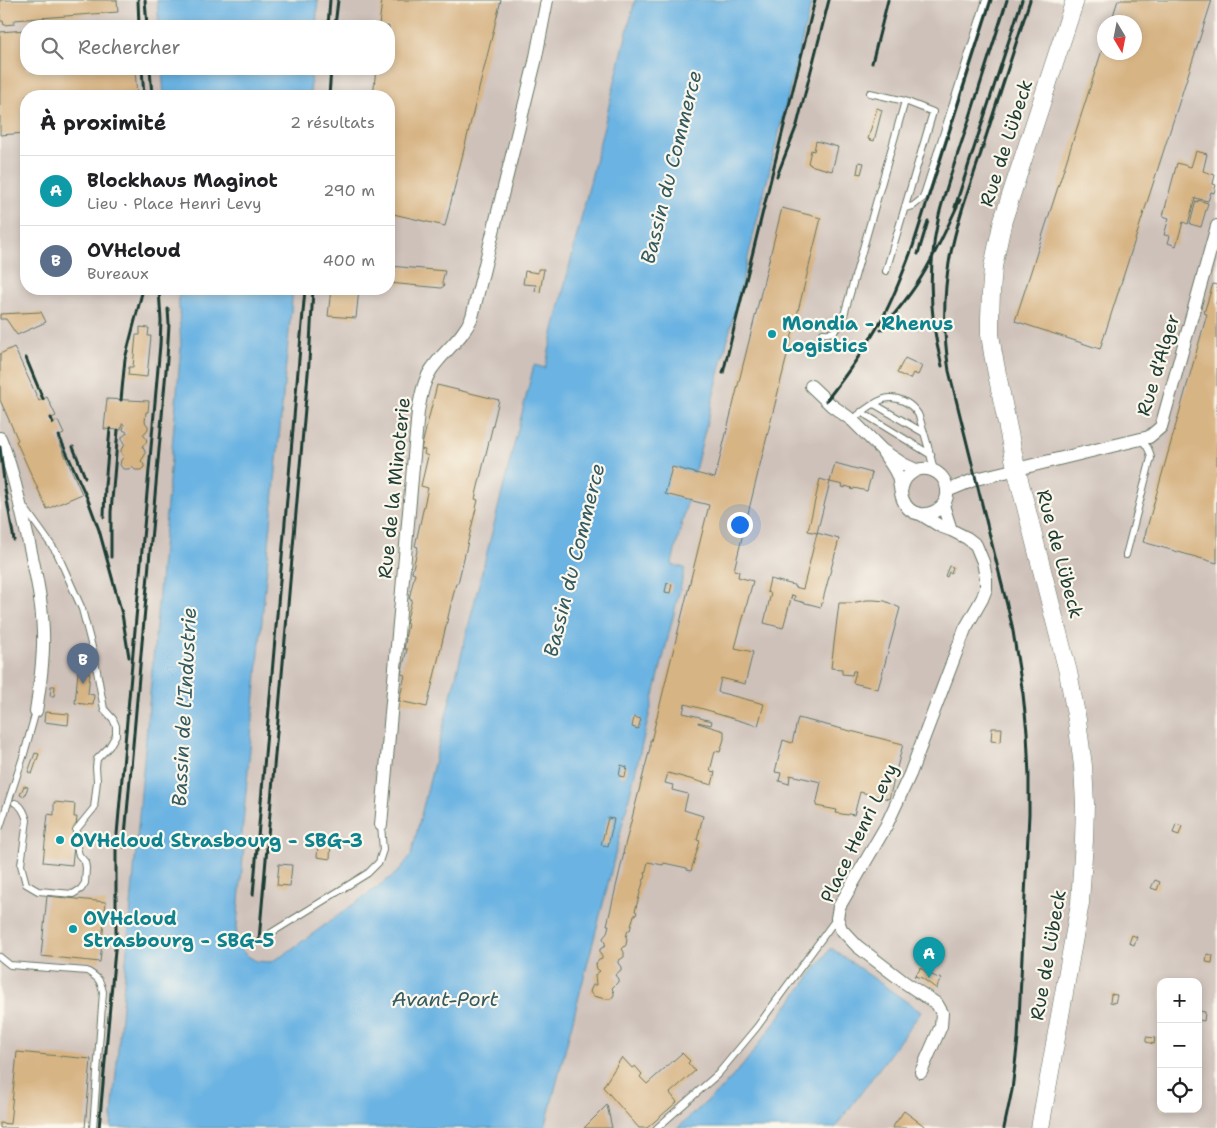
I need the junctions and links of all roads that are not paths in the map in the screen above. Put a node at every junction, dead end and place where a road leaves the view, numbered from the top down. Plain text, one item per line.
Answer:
1 (547, 0) edge
2 (986, 0) edge
3 (1075, 0) edge
4 (870, 93) dead end
5 (905, 101) junction
6 (904, 208) junction
7 (1217, 226) edge
8 (886, 271) dead end
9 (823, 333) dead end
10 (811, 386) dead end
11 (874, 404) junction
12 (856, 416) junction
13 (924, 433) junction
14 (0, 438) edge
15 (1140, 439) junction
16 (882, 450) junction
17 (931, 455) junction
18 (1016, 468) junction
19 (916, 470) junction
20 (938, 473) junction
21 (976, 479) junction
22 (901, 492) junction
23 (947, 492) junction
24 (19, 500) junction
25 (943, 505) junction
26 (922, 514) junction
27 (951, 530) junction
28 (1126, 555) dead end
29 (36, 712) joint
30 (15, 803) dead end
31 (382, 825) joint
32 (0, 827) edge
33 (837, 918) junction
34 (271, 934) dead end
35 (0, 957) edge
36 (922, 1072) dead end
37 (93, 1128) edge
38 (657, 1128) edge
39 (1040, 1128) edge

1 - 31 street, Rue de la Minoterie
2 - 6 lane
3 - 18 main road, Rue de Lübeck
4 - 5 lane
5 - 6 lane
5 - 9 lane
6 - 8 lane
7 - 15 street, Rue d'Alger
10 - 12 street
11 - 12 lane
11 - 13 lane
11 - 13 lane
12 - 16 street
12 - 17 lane
13 - 17 lane
14 - 24 street
15 - 18 street, Rue d'Alger
15 - 28 lane
16 - 19 street
16 - 22 street
17 - 20 lane
18 - 21 street, Rue d'Alger
18 - 39 main road, Rue de Lübeck
19 - 20 street
19 - 22 street
20 - 21 street
20 - 23 street
21 - 23 street
22 - 26 street
23 - 25 street
24 - 29 street
24 - 30 lane
25 - 26 street
25 - 27 street
26 - 27 street, Place Henri Levy
27 - 33 street, Place Henri Levy
29 - 32 lane
31 - 34 lane
33 - 36 street, Place Henri Levy
33 - 38 lane
35 - 37 lane

